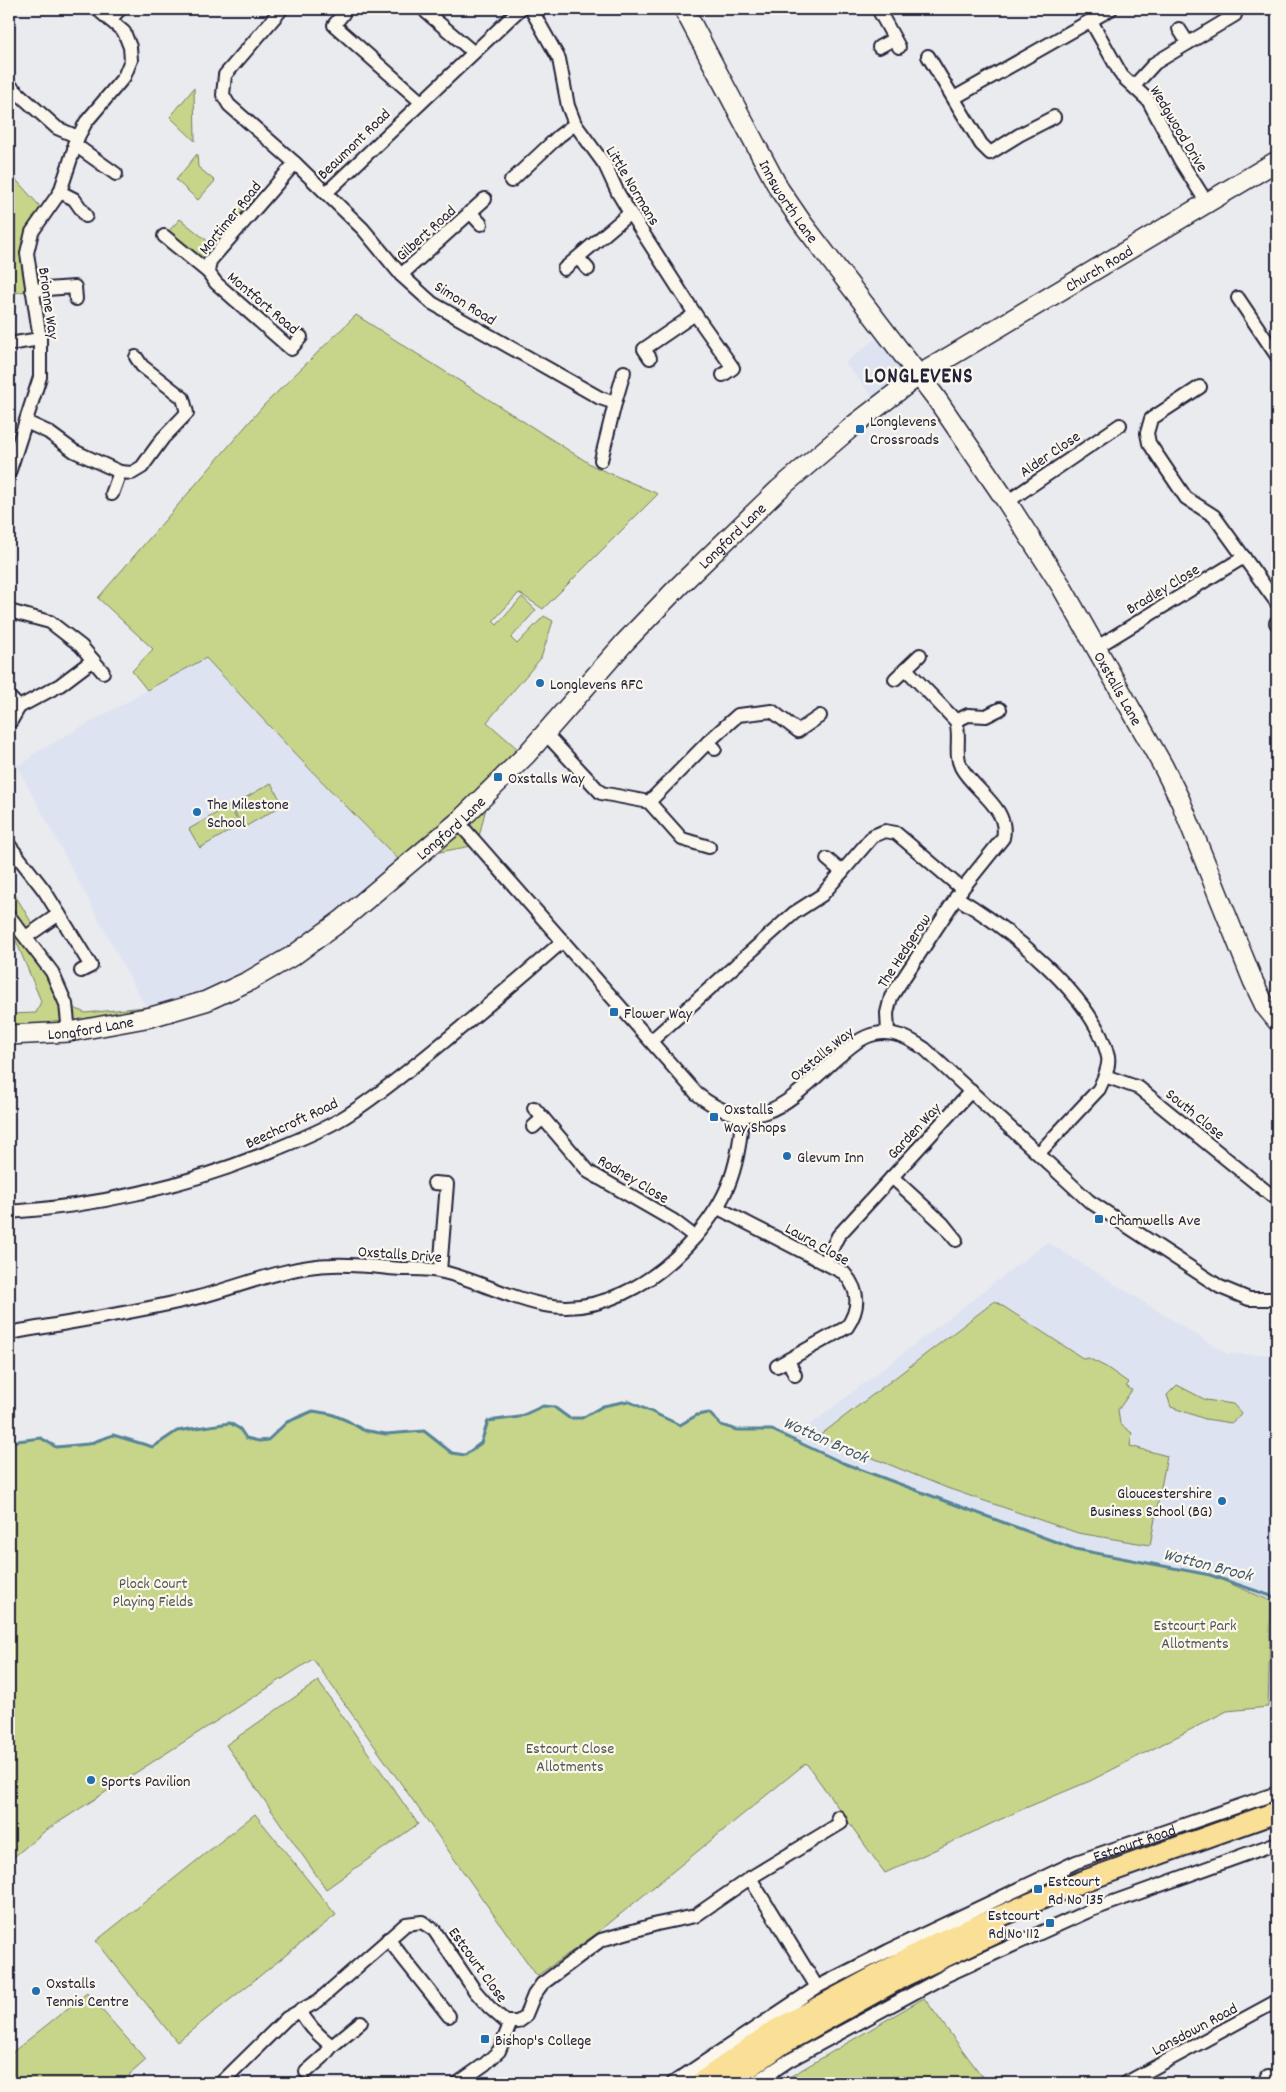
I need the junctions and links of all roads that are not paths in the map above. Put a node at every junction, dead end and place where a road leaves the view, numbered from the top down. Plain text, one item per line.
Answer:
1 (97, 9) edge
2 (120, 9) edge
3 (278, 9) edge
4 (426, 9) edge
5 (520, 9) edge
6 (531, 9) edge
7 (684, 9) edge
8 (878, 9) edge
9 (1111, 9) edge
10 (343, 14) dead end
11 (1235, 15) dead end
12 (110, 20) junction
13 (1091, 21) junction
14 (1179, 29) dead end
15 (1188, 43) junction
16 (879, 47) dead end
17 (473, 52) junction
18 (928, 56) dead end
19 (9, 85) edge
20 (1134, 86) junction
21 (954, 98) junction
22 (420, 102) junction
23 (1054, 117) dead end
24 (575, 124) junction
25 (76, 140) junction
26 (1277, 161) edge
27 (295, 163) junction
28 (514, 173) dead end
29 (116, 174) dead end
30 (60, 192) junction
31 (326, 194) junction
32 (485, 199) dead end
33 (1207, 203) junction
34 (470, 212) junction
35 (630, 213) junction
36 (86, 216) dead end
37 (481, 224) dead end
38 (164, 236) dead end
39 (578, 258) junction
40 (564, 269) dead end
41 (588, 269) dead end
42 (208, 272) junction
43 (401, 275) junction
44 (32, 290) junction
45 (1238, 298) dead end
46 (76, 299) dead end
47 (695, 314) junction
48 (301, 337) dead end
49 (40, 339) junction
50 (9, 344) edge
51 (1277, 356) edge
52 (650, 358) dead end
53 (138, 365) dead end
54 (733, 368) dead end
55 (624, 372) dead end
56 (919, 376) junction
57 (1197, 393) dead end
58 (616, 403) junction
59 (26, 422) junction
60 (1116, 433) dead end
61 (601, 460) dead end
62 (120, 472) junction
63 (9, 473) edge
64 (112, 494) dead end
65 (1007, 502) junction
66 (1244, 557) junction
67 (1277, 603) edge
68 (9, 610) edge
69 (1097, 647) junction
70 (920, 655) dead end
71 (93, 660) junction
72 (906, 669) junction
73 (103, 672) dead end
74 (895, 679) dead end
75 (1002, 709) dead end
76 (820, 716) dead end
77 (12, 721) dead end
78 (956, 721) junction
79 (545, 733) junction
80 (649, 802) junction
81 (458, 822) junction
82 (9, 845) edge
83 (709, 847) dead end
84 (827, 859) dead end
85 (842, 872) junction
86 (959, 893) junction
87 (59, 914) junction
88 (9, 916) edge
89 (26, 937) junction
90 (563, 941) junction
91 (91, 966) dead end
92 (1277, 1021) edge
93 (69, 1032) junction
94 (888, 1033) junction
95 (9, 1035) edge
96 (651, 1041) junction
97 (1105, 1076) junction
98 (971, 1091) junction
99 (534, 1108) dead end
100 (742, 1116) junction
101 (1039, 1154) junction
102 (892, 1177) junction
103 (434, 1183) dead end
104 (1272, 1196) dead end
105 (718, 1208) junction
106 (9, 1212) edge
107 (695, 1237) junction
108 (956, 1240) dead end
109 (825, 1263) junction
110 (440, 1271) junction
111 (1277, 1299) edge
112 (9, 1333) edge
113 (794, 1375) dead end
114 (1277, 1793) edge
115 (1277, 1812) edge
116 (841, 1822) dead end
117 (1277, 1826) edge
118 (1277, 1843) edge
119 (750, 1878) junction
120 (388, 1939) junction
121 (892, 1958) junction
122 (944, 1967) junction
123 (817, 1988) junction
124 (1277, 2001) edge
125 (300, 2010) junction
126 (449, 2016) dead end
127 (361, 2022) dead end
128 (511, 2022) junction
129 (772, 2025) junction
130 (332, 2046) junction
131 (306, 2072) dead end
132 (221, 2083) edge
133 (458, 2083) edge
134 (673, 2083) edge
135 (700, 2083) edge
136 (727, 2083) edge
137 (755, 2083) edge
138 (1126, 2083) edge

1 - 12 street, Brionne Way
2 - 12 street
3 - 27 street, Beaumont Road
4 - 17 street
5 - 17 street, Beaumont Road
6 - 24 street, Little Normans
7 - 56 street, Innsworth Lane
8 - 16 street
9 - 13 street
10 - 22 street
11 - 15 street
12 - 25 street, Brionne Way
13 - 20 street, Wedgwood Drive
13 - 21 street
14 - 15 street
15 - 20 street
17 - 22 street, Beaumont Road
18 - 21 street
19 - 25 street
20 - 33 street, Wedgwood Drive
21 - 23 street
22 - 31 street, Beaumont Road
24 - 28 street
24 - 35 street, Little Normans
25 - 29 street
25 - 30 street, Brionne Way
26 - 33 street, Church Road
27 - 31 street, Beaumont Road
27 - 42 street, Mortimer Road
30 - 36 street
30 - 44 street, Brionne Way
31 - 43 street, Simon Road
32 - 34 street, Gilbert Road
33 - 56 street, Church Road
34 - 37 street, Gilbert Road
34 - 43 street, Gilbert Road
35 - 39 street
35 - 47 street, Little Normans
38 - 42 street, Mortimer Road
39 - 40 street
39 - 41 street
42 - 48 street, Montfort Road
43 - 58 street, Simon Road
44 - 46 street
44 - 49 street, Brionne Way
45 - 51 street
47 - 52 street
47 - 54 street, Little Normans
49 - 50 street
49 - 59 street, Brionne Way
53 - 62 street
55 - 58 street
56 - 65 street, Oxstalls Lane
56 - 79 street, Longford Lane
57 - 66 street
58 - 61 street
59 - 62 street
59 - 63 street, Brionne Way
60 - 65 street, Alder Close
62 - 64 street
65 - 69 street, Oxstalls Lane
66 - 67 street
66 - 69 street, Bradley Close
68 - 71 street
69 - 92 street, Oxstalls Lane
70 - 72 street
71 - 73 street
71 - 77 street
72 - 74 street
72 - 78 street
75 - 78 street
76 - 80 street
78 - 86 street, The Hedgerow
79 - 80 street
79 - 81 street, Longford Lane
80 - 83 street
81 - 90 street, Oxstalls Way
81 - 93 street, Longford Lane
82 - 87 street
84 - 85 street
85 - 86 street
85 - 96 street
86 - 94 street, The Hedgerow
86 - 97 street
87 - 89 street
87 - 91 street
88 - 89 street
89 - 93 street
90 - 96 street, Oxstalls Way
90 - 106 street, Beechcroft Road
93 - 95 street, Longford Lane
94 - 98 street
94 - 100 street, Oxstalls Way
96 - 100 street, Oxstalls Way
97 - 101 street
97 - 104 street, South Close
98 - 101 street
98 - 102 street, Garden Way
99 - 107 street, Rodney Close
100 - 105 street, Oxstalls Drive
101 - 111 street
102 - 108 street
102 - 109 street, Garden Way
103 - 110 street
105 - 107 street, Oxstalls Drive
105 - 109 street, Laura Close
107 - 110 street, Oxstalls Drive
109 - 113 street, Laura Close
110 - 112 street, Oxstalls Drive
114 - 121 street, Estcourt Road
115 - 121 main road, Estcourt Road
116 - 119 street, Estcourt Close
117 - 122 main road, Estcourt Road
118 - 122 street, Estcourt Road
119 - 123 street
119 - 128 street, Estcourt Close
120 - 125 street, Estcourt Close
120 - 126 street
120 - 128 street, Estcourt Close
121 - 123 street, Estcourt Road
121 - 129 main road, Estcourt Road
122 - 136 main road, Estcourt Road
122 - 137 street, Estcourt Road
123 - 129 street, Estcourt Road
124 - 138 street, Lansdown Road
125 - 130 street
125 - 132 street, Estcourt Close
127 - 130 street
128 - 133 street
129 - 134 street, Estcourt Road
129 - 135 main road, Estcourt Road
130 - 131 street

